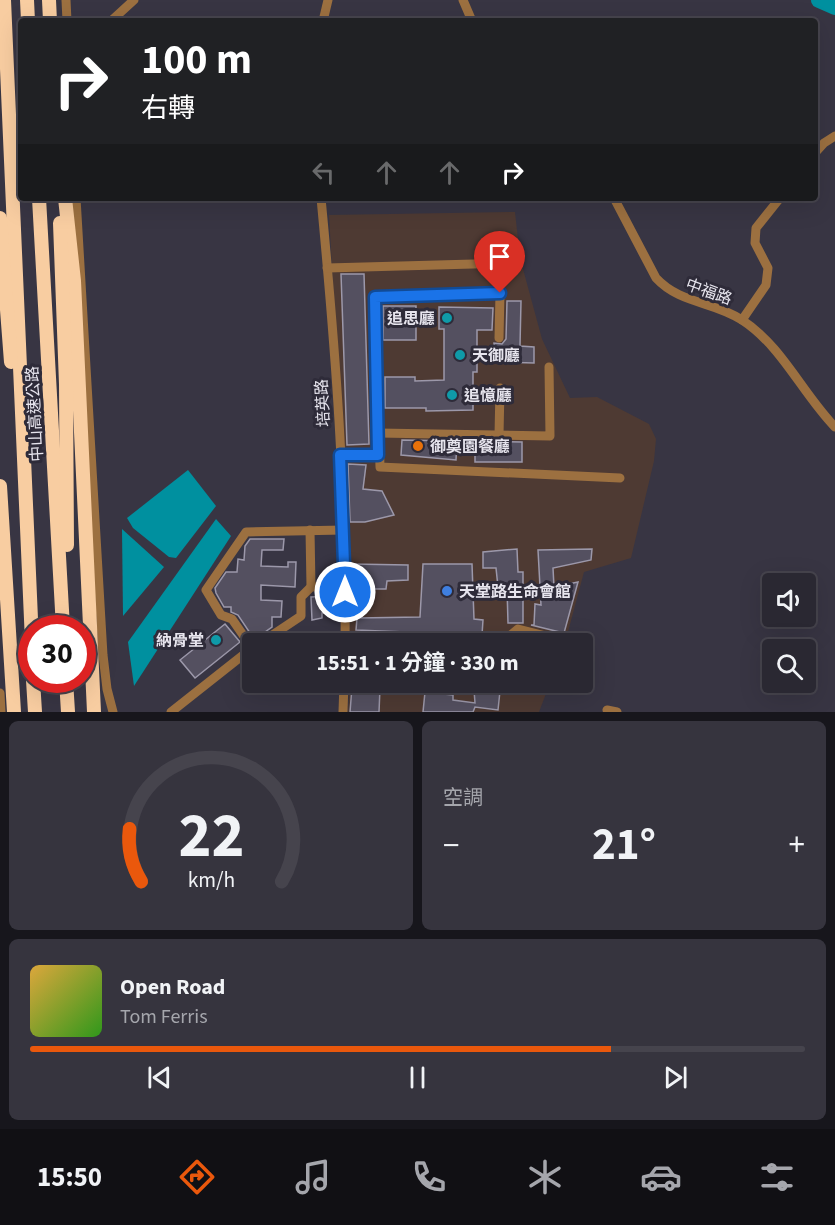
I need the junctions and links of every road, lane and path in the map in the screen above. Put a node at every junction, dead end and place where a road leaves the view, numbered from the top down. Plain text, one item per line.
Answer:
1 (4, 0) edge
2 (27, 0) edge
3 (49, 0) edge
4 (66, 0) edge
5 (134, 0) edge
6 (328, 0) edge
7 (464, 0) edge
8 (28, 18) edge
9 (50, 18) edge
10 (67, 18) edge
11 (114, 18) edge
12 (325, 18) edge
13 (471, 18) edge
14 (835, 136) edge
15 (818, 150) edge
16 (39, 201) edge
17 (59, 201) edge
18 (65, 201) edge
19 (76, 201) edge
20 (321, 201) edge
21 (616, 201) edge
22 (778, 201) edge
23 (0, 218) edge
24 (510, 263) dead end
25 (327, 268) junction
26 (742, 320) junction
27 (499, 338) dead end
28 (549, 367) dead end
29 (500, 387) dead end
30 (835, 427) edge
31 (378, 433) junction
32 (499, 435) junction
33 (340, 455) junction
34 (378, 455) junction
35 (620, 478) dead end
36 (0, 486) edge
37 (345, 530) junction
38 (310, 531) junction
39 (345, 586) junction
40 (311, 587) junction
41 (29, 615) edge
42 (31, 615) edge
43 (65, 615) edge
44 (66, 615) edge
45 (276, 633) edge
46 (345, 633) edge
47 (513, 633) edge
48 (534, 633) edge
49 (242, 634) edge
50 (242, 656) edge
51 (0, 693) edge
52 (34, 693) edge
53 (67, 693) edge
54 (344, 693) edge
55 (607, 710) dead end
56 (1, 712) edge
57 (14, 712) edge
58 (35, 712) edge
59 (68, 712) edge
60 (94, 712) edge
61 (113, 712) edge
62 (171, 712) edge
63 (343, 712) edge
64 (617, 712) edge

1 - 42 highway, 中山高速公路
2 - 8 highway
3 - 9 highway
4 - 10 street
5 - 11 street
6 - 12 street
7 - 13 street
14 - 15 street
16 - 43 highway, 中山高速公路
17 - 44 highway
18 - 60 highway
19 - 61 street
20 - 25 street, 培英路
21 - 26 street, 中福路
22 - 26 street
23 - 41 highway
24 - 25 street
25 - 33 street, 培英路
26 - 30 street, 中福路
27 - 31 street
28 - 32 street
29 - 32 street
31 - 32 street
31 - 34 street
33 - 34 street
33 - 37 street, 培英路
34 - 35 street
36 - 57 highway
37 - 38 street
37 - 39 street, 培英路
38 - 40 street
38 - 49 street
39 - 40 street
39 - 46 street, 培英路
40 - 45 street
47 - 48 street
50 - 62 street
51 - 56 street
52 - 58 highway
53 - 59 highway
54 - 63 street
55 - 64 street

